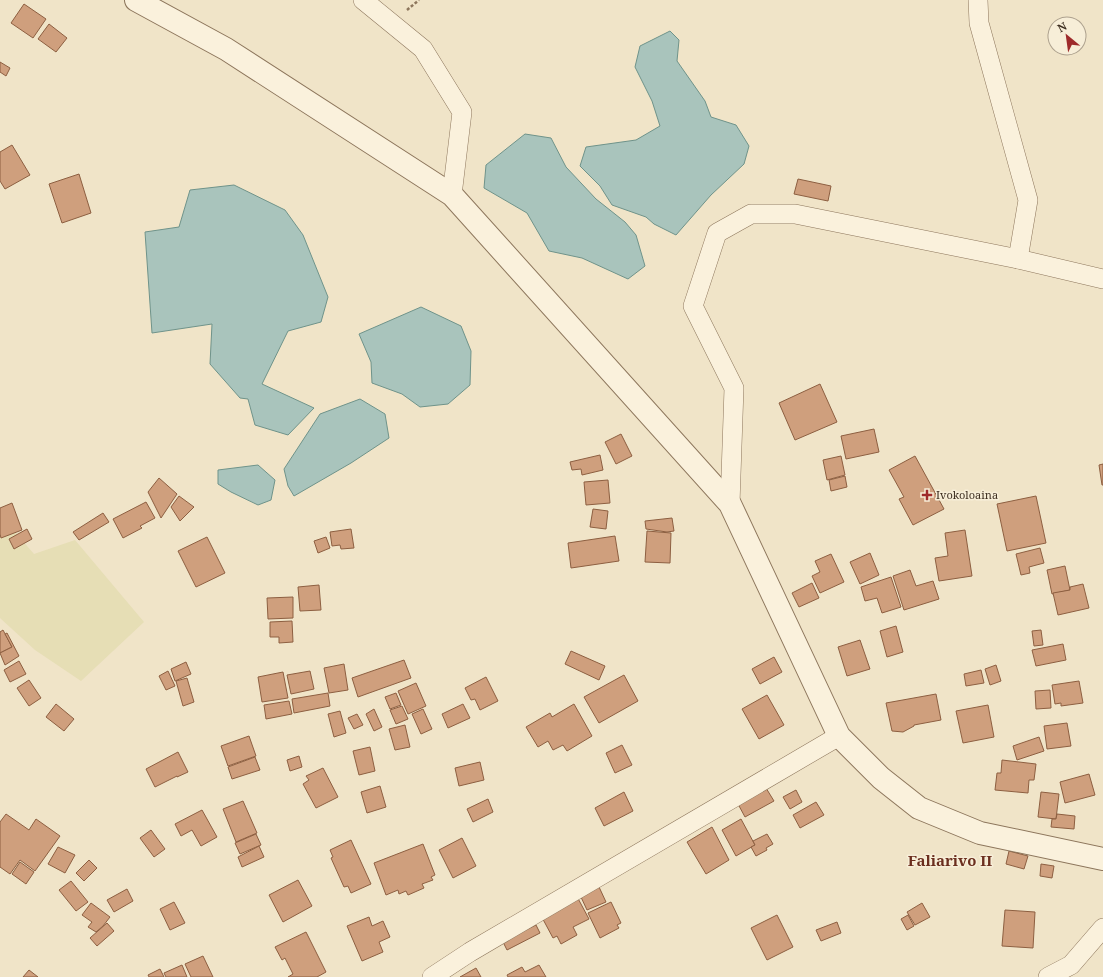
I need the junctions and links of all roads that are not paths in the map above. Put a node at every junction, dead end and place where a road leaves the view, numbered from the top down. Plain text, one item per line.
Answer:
1 (136, 0) edge
2 (364, 0) edge
3 (978, 0) edge
4 (452, 195) junction
5 (1018, 259) junction
6 (1103, 279) edge
7 (730, 504) junction
8 (839, 736) junction
9 (1103, 859) edge
10 (1103, 928) edge
11 (439, 975) edge
12 (1048, 977) edge

1 - 4 street
2 - 4 street
3 - 5 street
4 - 7 street
5 - 6 street
5 - 7 street
7 - 8 street
8 - 9 street
8 - 11 street
10 - 12 street

